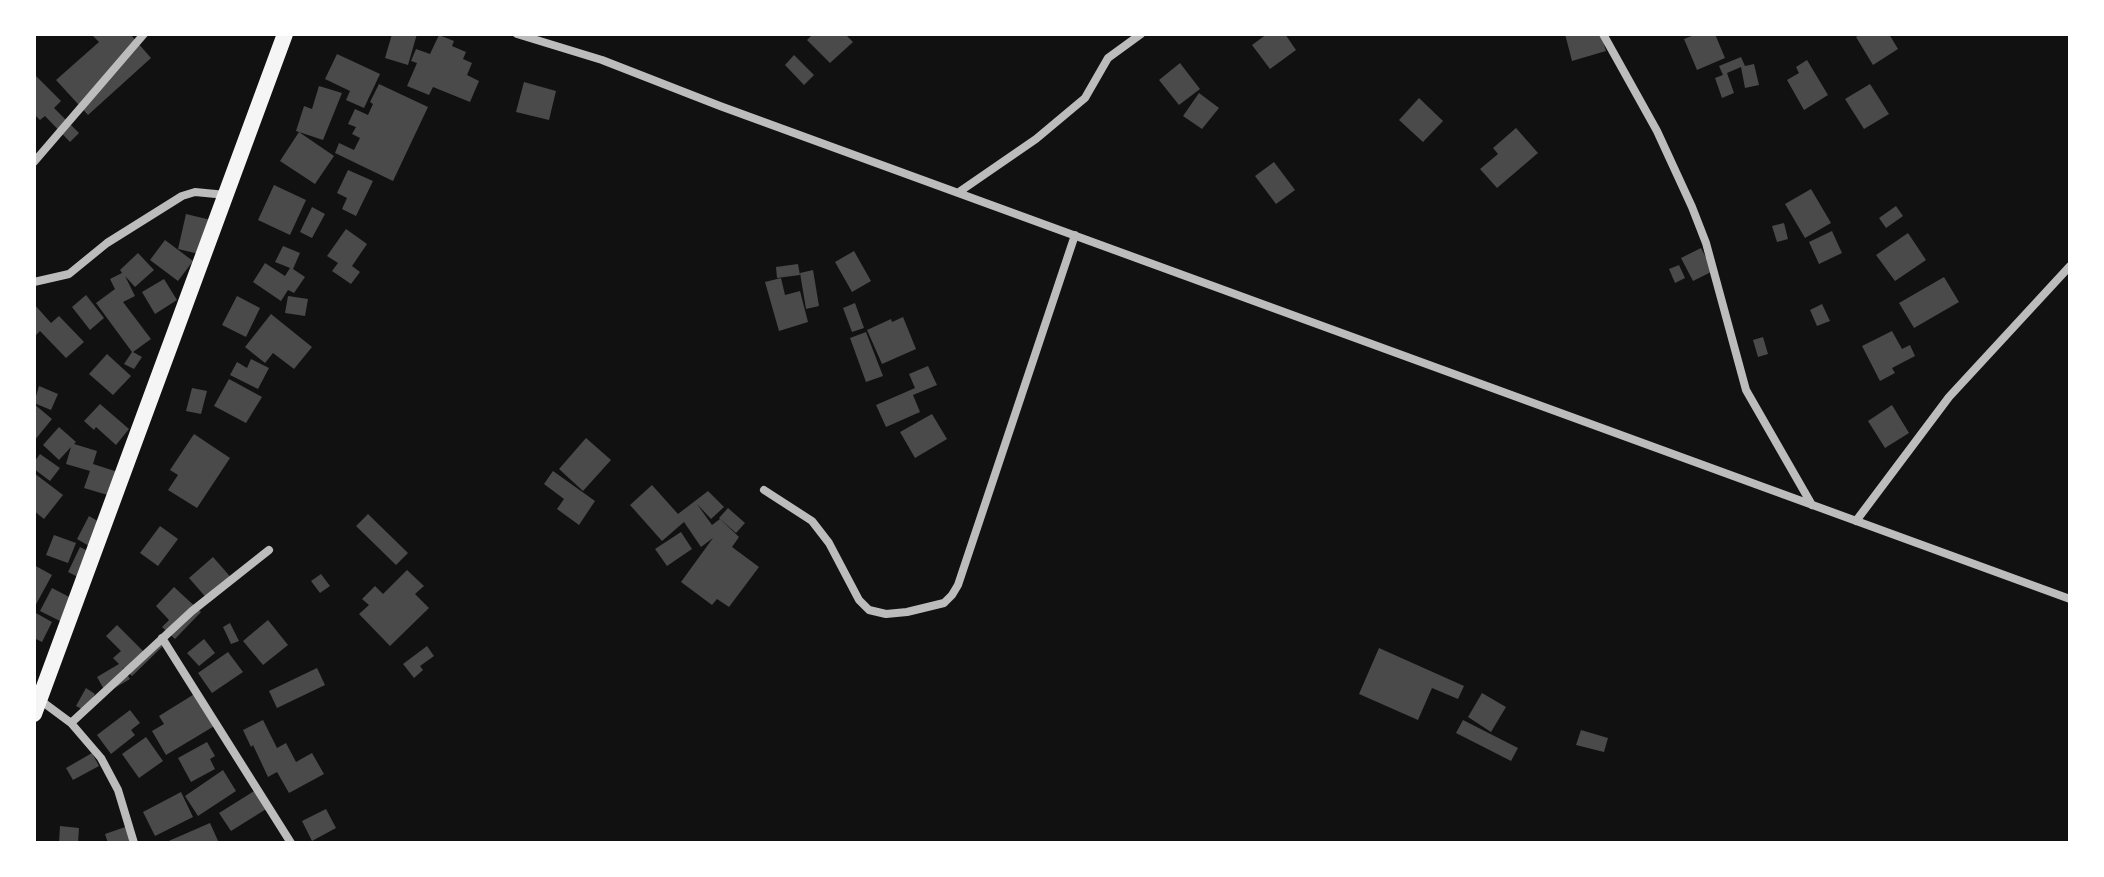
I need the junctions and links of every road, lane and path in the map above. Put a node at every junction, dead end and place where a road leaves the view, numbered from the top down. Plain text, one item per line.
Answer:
1 (144, 34) edge
2 (285, 34) edge
3 (517, 34) edge
4 (1141, 34) edge
5 (1603, 34) edge
6 (34, 162) edge
7 (959, 192) junction
8 (226, 195) junction
9 (1075, 235) junction
10 (2070, 266) edge
11 (34, 282) edge
12 (764, 490) dead end
13 (1813, 505) junction
14 (1856, 521) junction
15 (269, 550) dead end
16 (2070, 599) edge
17 (162, 638) junction
18 (37, 706) edge
19 (71, 723) junction
20 (134, 843) edge
21 (291, 843) edge

1 - 6 street
2 - 8 main road
3 - 7 street
4 - 7 street
5 - 13 street
7 - 9 street
8 - 11 street
8 - 18 main road
9 - 12 street
9 - 13 street
10 - 14 street
13 - 14 street
14 - 16 street
15 - 17 street
17 - 19 street
17 - 21 street
18 - 19 street
19 - 20 street

